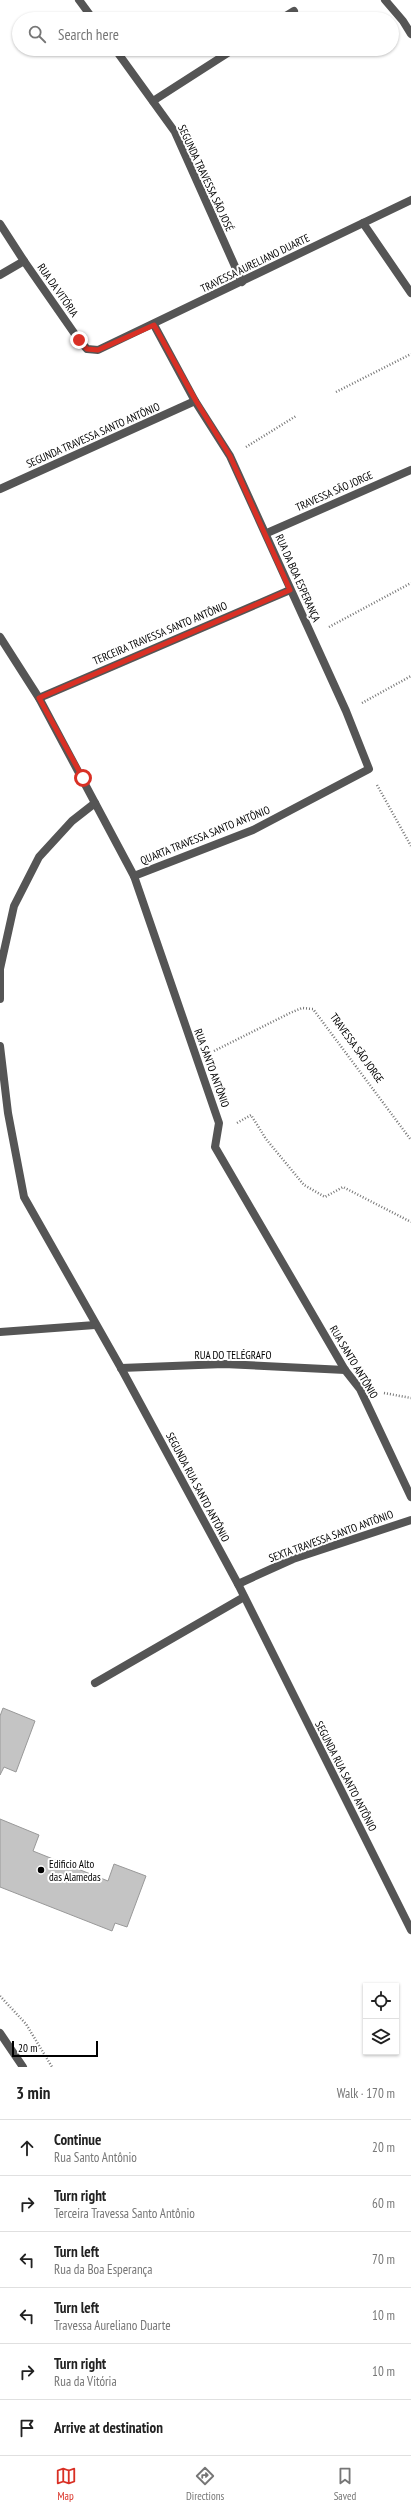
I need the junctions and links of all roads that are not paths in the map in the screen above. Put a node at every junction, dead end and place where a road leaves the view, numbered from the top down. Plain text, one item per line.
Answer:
1 (79, 0) edge
2 (385, 0) edge
3 (88, 12) edge
4 (395, 12) edge
5 (399, 16) edge
6 (411, 34) edge
7 (120, 56) edge
8 (223, 56) edge
9 (153, 101) junction
10 (411, 200) edge
11 (363, 223) junction
12 (0, 224) edge
13 (24, 261) junction
14 (0, 275) edge
15 (242, 282) junction
16 (411, 293) edge
17 (154, 325) junction
18 (108, 346) joint
19 (196, 401) junction
20 (411, 470) edge
21 (0, 489) edge
22 (267, 533) junction
23 (290, 590) junction
24 (0, 637) edge
25 (39, 698) junction
26 (369, 769) joint
27 (95, 803) junction
28 (134, 876) junction
29 (0, 999) edge
30 (0, 1046) edge
31 (95, 1324) junction
32 (0, 1332) edge
33 (121, 1368) junction
34 (345, 1370) junction
35 (411, 1497) edge
36 (411, 1520) edge
37 (238, 1584) junction
38 (244, 1597) junction
39 (95, 1683) dead end
40 (411, 1930) edge
41 (0, 2033) edge
42 (23, 2067) edge

1 - 3 street
2 - 4 street
5 - 6 street
7 - 9 street, SEGUNDA TRAVESSA SÃO JOSÉ
8 - 9 street
9 - 15 street, SEGUNDA TRAVESSA SÃO JOSÉ
10 - 11 street, TRAVESSA AURELIANO DUARTE
11 - 15 street, TRAVESSA AURELIANO DUARTE
11 - 16 street
12 - 13 street, RUA DA VITÓRIA
13 - 14 street
13 - 18 street, RUA DA VITÓRIA
15 - 17 street, TRAVESSA AURELIANO DUARTE
17 - 18 street, TRAVESSA AURELIANO DUARTE
17 - 19 street, RUA DA BOA ESPERANÇA
19 - 21 street, SEGUNDA TRAVESSA SANTO ANTÔNIO
19 - 22 street, RUA DA BOA ESPERANÇA
20 - 22 street, TRAVESSA SÃO JORGE
22 - 23 street, RUA DA BOA ESPERANÇA
23 - 25 street, TERCEIRA TRAVESSA SANTO ANTÔNIO
23 - 26 street, RUA DA BOA ESPERANÇA
24 - 25 street, RUA SANTO ANTÔNIO
25 - 27 street, RUA SANTO ANTÔNIO
26 - 28 street, QUARTA TRAVESSA SANTO ANTÔNIO
27 - 28 street, RUA SANTO ANTÔNIO
27 - 29 street
28 - 34 street, RUA SANTO ANTÔNIO
30 - 31 street, SEGUNDA RUA SANTO ANTÔNIO
31 - 32 street
31 - 33 street, SEGUNDA RUA SANTO ANTÔNIO
33 - 34 street, RUA DO TELÉGRAFO
33 - 37 street, SEGUNDA RUA SANTO ANTÔNIO
34 - 35 street, RUA SANTO ANTÔNIO
36 - 37 street, SEXTA TRAVESSA SANTO ANTÔNIO
37 - 38 street, SEGUNDA RUA SANTO ANTÔNIO
38 - 39 street
38 - 40 street, SEGUNDA RUA SANTO ANTÔNIO
41 - 42 street

